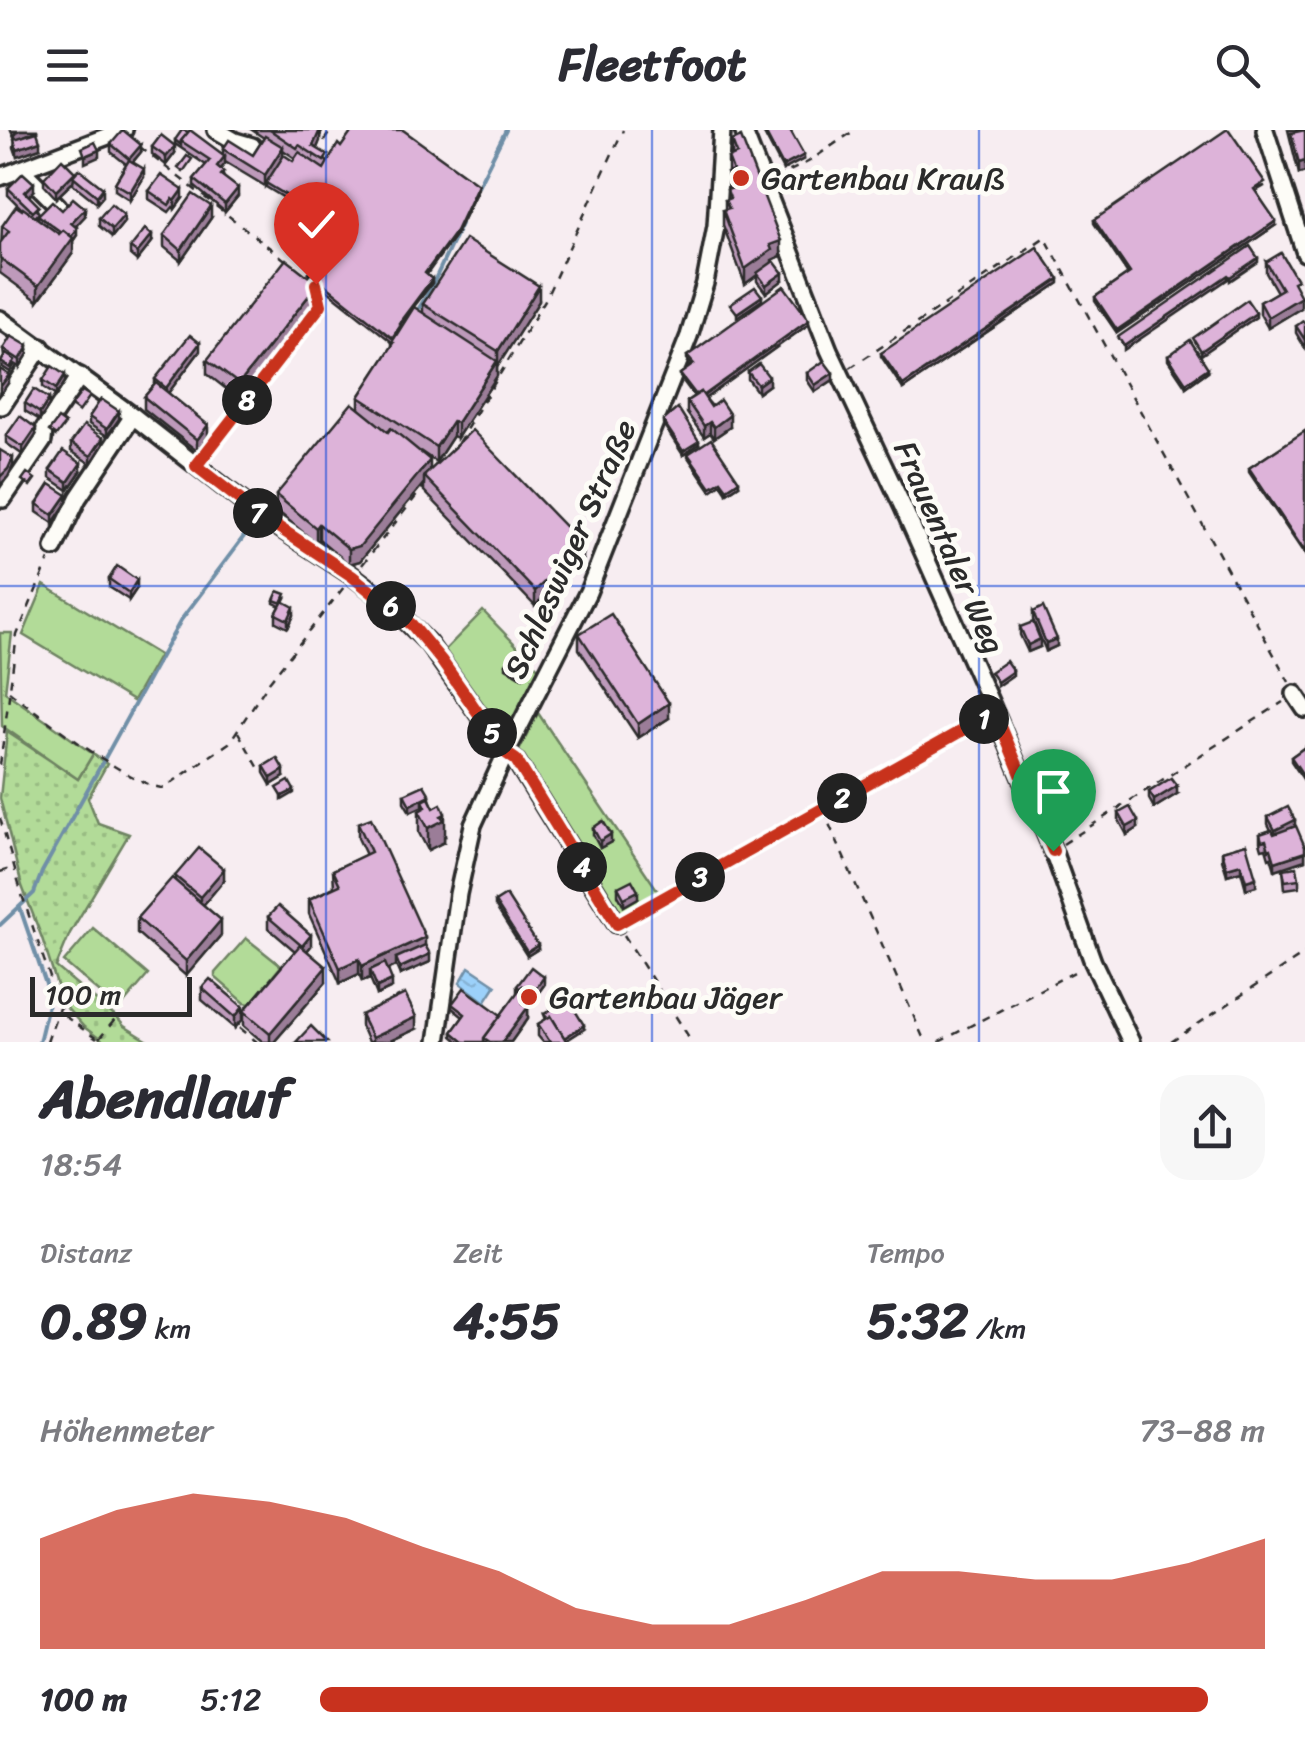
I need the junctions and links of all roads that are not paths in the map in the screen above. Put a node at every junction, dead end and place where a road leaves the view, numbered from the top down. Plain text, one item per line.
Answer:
1 (216, 130) edge
2 (722, 130) edge
3 (743, 130) edge
4 (1265, 130) edge
5 (122, 131) edge
6 (252, 146) dead end
7 (21, 169) junction
8 (0, 177) edge
9 (58, 206) edge
10 (1302, 235) edge
11 (1305, 253) edge
12 (0, 319) edge
13 (42, 347) junction
14 (80, 376) junction
15 (2, 406) edge
16 (133, 416) junction
17 (3, 499) dead end
18 (54, 548) road end
19 (1295, 694) road end
20 (1305, 709) edge
21 (506, 753) junction
22 (617, 924) road end
23 (438, 1042) edge
24 (1131, 1042) edge

1 - 6 street
2 - 21 street, Schleswiger Straße
3 - 24 street, Frauentaler Weg
4 - 10 street
5 - 7 street
7 - 8 street
7 - 9 street
10 - 11 street
12 - 13 street
13 - 14 street
13 - 15 street
14 - 16 street
14 - 17 street
16 - 18 street
16 - 21 street
19 - 20 street
21 - 22 street
21 - 23 street, Schleswiger Straße

